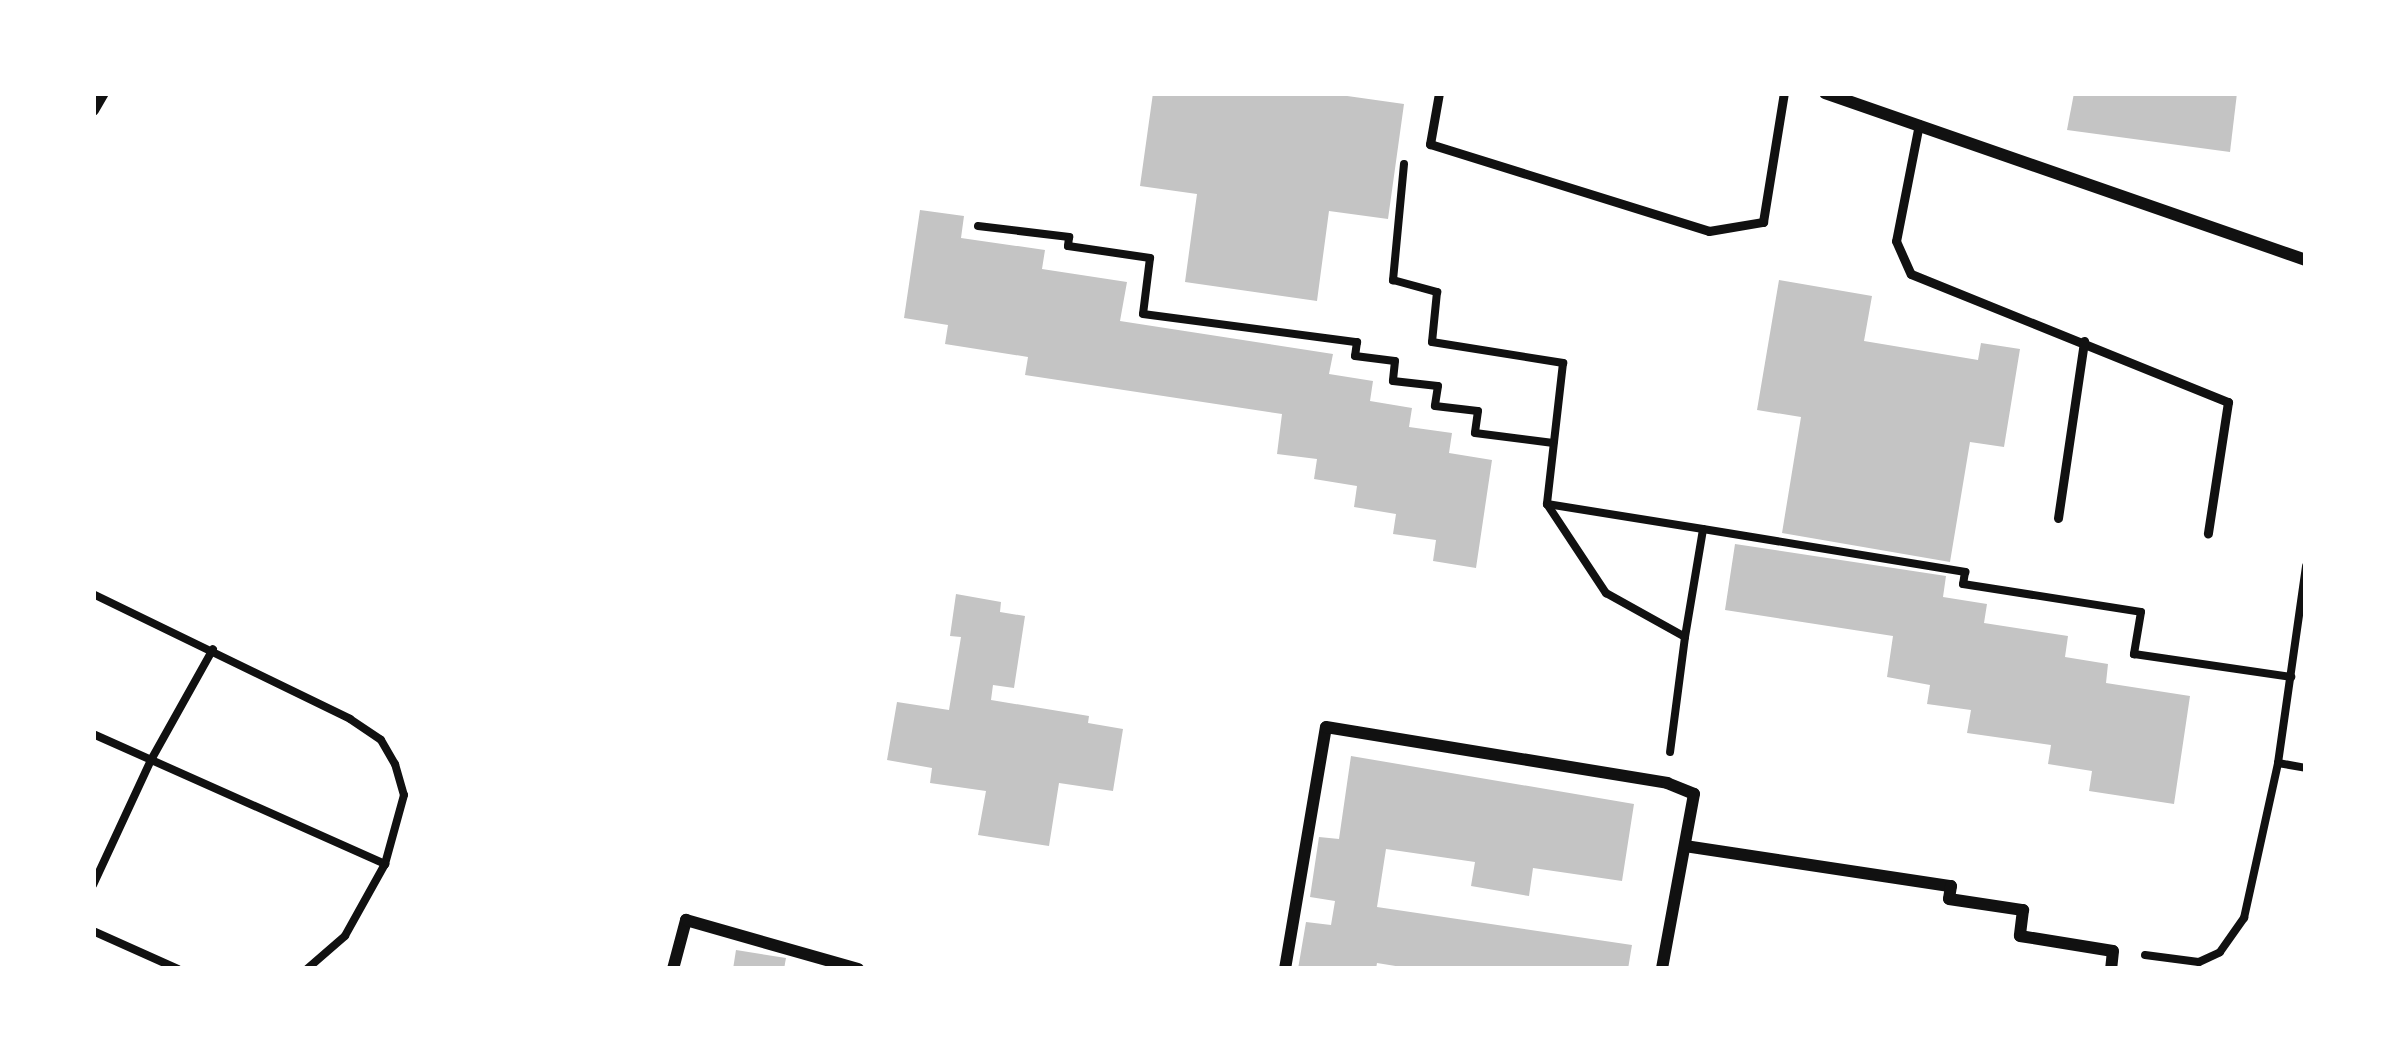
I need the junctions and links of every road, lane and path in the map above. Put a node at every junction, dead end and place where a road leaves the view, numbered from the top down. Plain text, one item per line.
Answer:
1 (103, 93) edge
2 (1439, 93) edge
3 (1784, 93) edge
4 (1825, 93) edge
5 (93, 110) edge
6 (1919, 124) junction
7 (1407, 140) dead end
8 (977, 226) dead end
9 (2306, 260) edge
10 (2084, 341) junction
11 (1553, 443) junction
12 (1547, 504) junction
13 (2058, 518) dead end
14 (1703, 530) junction
15 (2207, 533) dead end
16 (2306, 566) edge
17 (93, 594) edge
18 (1685, 638) junction
19 (213, 649) junction
20 (2291, 677) junction
21 (93, 734) edge
22 (151, 760) junction
23 (2278, 763) junction
24 (2306, 768) edge
25 (1666, 783) junction
26 (1685, 846) junction
27 (385, 864) junction
28 (93, 885) edge
29 (93, 931) edge
30 (2113, 951) junction
31 (178, 969) edge
32 (307, 969) edge
33 (673, 969) edge
34 (858, 969) edge
35 (1285, 969) edge
36 (1662, 969) edge
37 (2110, 969) edge

1 - 5 street
2 - 3 lane
4 - 6 street
6 - 9 street
6 - 10 lane
7 - 11 path
8 - 11 path
10 - 13 lane
10 - 15 lane
11 - 12 path
12 - 14 path
12 - 18 path
14 - 18 path
14 - 20 path
16 - 20 path
17 - 19 path
18 - 25 path
19 - 22 path
19 - 27 path
20 - 23 path
21 - 22 path
22 - 27 path
22 - 28 path
23 - 24 path
23 - 30 path
25 - 26 street
25 - 35 street
26 - 30 street
26 - 36 street
27 - 32 path
29 - 31 path
30 - 37 street
33 - 34 street

